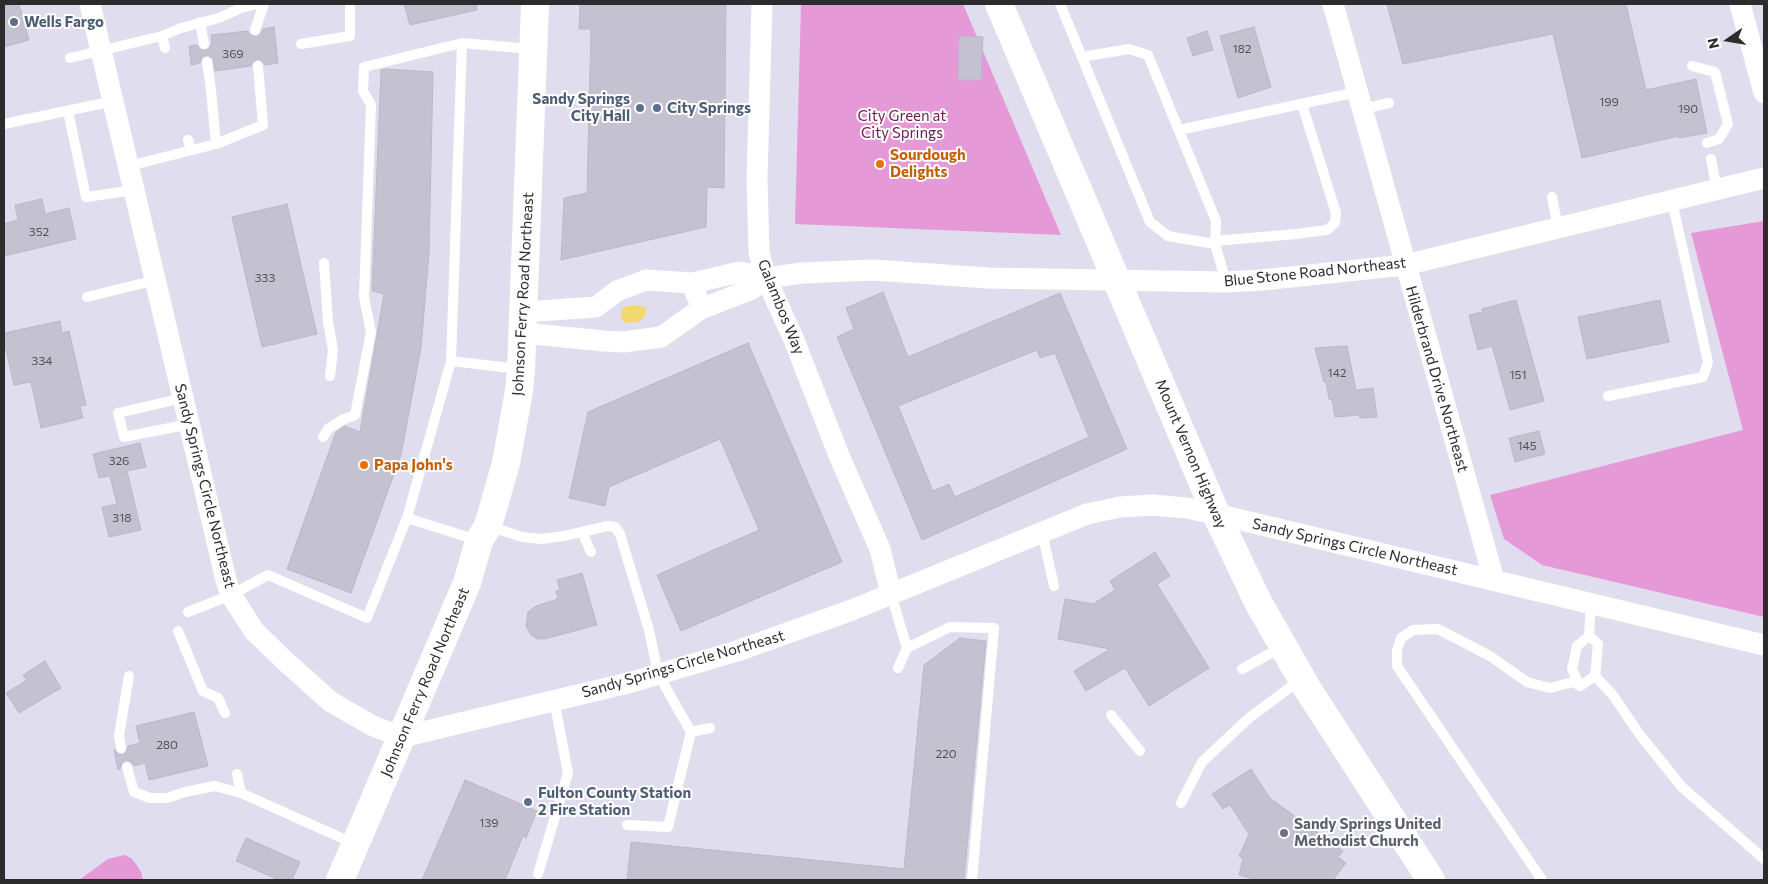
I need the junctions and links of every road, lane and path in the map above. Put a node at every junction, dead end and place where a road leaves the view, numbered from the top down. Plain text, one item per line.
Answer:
1 (90, 4) edge
2 (257, 4) edge
3 (264, 4) edge
4 (350, 4) edge
5 (535, 4) edge
6 (762, 4) edge
7 (999, 4) edge
8 (1060, 4) edge
9 (1333, 4) edge
10 (1740, 4) edge
11 (241, 6) edge
12 (200, 22) junction
13 (255, 30) dead end
14 (162, 36) junction
15 (462, 43) junction
16 (204, 44) dead end
17 (301, 44) dead end
18 (1758, 45) edge
19 (165, 48) dead end
20 (533, 49) junction
21 (101, 50) junction
22 (1082, 56) junction
23 (70, 58) dead end
24 (207, 62) dead end
25 (258, 66) dead end
26 (1692, 66) dead end
27 (1764, 93) edge
28 (1360, 100) junction
29 (114, 101) junction
30 (1389, 103) dead end
31 (1302, 104) junction
32 (68, 110) junction
33 (4, 124) edge
34 (1179, 130) junction
35 (1708, 143) dead end
36 (216, 144) junction
37 (1711, 159) dead end
38 (129, 166) junction
39 (1764, 178) edge
40 (134, 190) junction
41 (1717, 190) junction
42 (1552, 197) dead end
43 (1672, 201) junction
44 (1558, 228) junction
45 (1215, 243) junction
46 (324, 263) dead end
47 (1405, 265) junction
48 (766, 278) junction
49 (1117, 279) junction
50 (156, 280) junction
51 (1226, 282) junction
52 (692, 284) junction
53 (87, 297) dead end
54 (596, 306) junction
55 (700, 309) junction
56 (523, 323) junction
57 (604, 341) junction
58 (451, 361) junction
59 (521, 369) junction
60 (330, 376) dead end
61 (1608, 396) dead end
62 (183, 398) junction
63 (190, 424) junction
64 (323, 437) dead end
65 (1216, 514) junction
66 (407, 518) junction
67 (582, 532) junction
68 (1042, 532) junction
69 (484, 533) junction
70 (591, 552) dead end
71 (1494, 580) junction
72 (1054, 586) dead end
73 (890, 594) junction
74 (231, 595) junction
75 (1591, 603) junction
76 (188, 612) dead end
77 (178, 631) dead end
78 (1589, 636) junction
79 (1764, 645) edge
80 (1283, 647) junction
81 (907, 648) junction
82 (898, 668) dead end
83 (1242, 669) dead end
84 (658, 674) junction
85 (129, 676) dead end
86 (1595, 676) junction
87 (1302, 679) junction
88 (1580, 686) junction
89 (554, 700) junction
90 (225, 714) dead end
91 (1111, 715) dead end
92 (710, 728) dead end
93 (691, 732) junction
94 (402, 737) junction
95 (121, 748) dead end
96 (1140, 751) dead end
97 (126, 767) dead end
98 (237, 774) dead end
99 (241, 792) junction
100 (1181, 802) dead end
101 (627, 825) dead end
102 (356, 844) junction
103 (1764, 859) edge
104 (538, 874) dead end
105 (340, 880) edge
106 (972, 880) edge
107 (1431, 880) edge
108 (1542, 880) edge

1 - 21 street, Sandy Springs Circle Northeast
2 - 11 lane
3 - 13 lane
4 - 17 lane
5 - 20 street, Johnson Ferry Road Northeast
6 - 48 street, Galambos Way
7 - 49 street, Mount Vernon Highway
8 - 22 lane
9 - 28 street, Hilderbrand Drive Northeast
10 - 18 street
11 - 12 lane
12 - 14 lane
12 - 16 lane
14 - 19 lane
14 - 21 lane
15 - 20 lane
15 - 58 lane
15 - 64 lane
18 - 27 street
20 - 56 street, Johnson Ferry Road Northeast
21 - 23 lane
21 - 29 street, Sandy Springs Circle Northeast
22 - 34 lane
22 - 45 lane
24 - 36 lane
25 - 36 lane
26 - 35 lane
28 - 30 lane
28 - 31 lane
28 - 47 street, Hilderbrand Drive Northeast
29 - 32 lane
29 - 38 street, Sandy Springs Circle Northeast
31 - 34 lane
31 - 45 lane
32 - 33 lane
32 - 40 lane
34 - 45 lane
36 - 38 lane
37 - 41 lane
38 - 40 street, Sandy Springs Circle Northeast
39 - 41 street, Blue Stone Road Northeast
40 - 50 street, Sandy Springs Circle Northeast
41 - 43 street, Blue Stone Road Northeast
42 - 44 lane
43 - 44 street, Blue Stone Road Northeast
43 - 61 lane
44 - 47 street, Blue Stone Road Northeast
45 - 51 lane
46 - 60 lane
47 - 51 street, Blue Stone Road Northeast
47 - 71 street, Hilderbrand Drive Northeast
48 - 49 street, Blue Stone Road Northeast
48 - 52 street, Blue Stone Road Northeast
48 - 55 street, Blue Stone Road Northeast
48 - 73 street, Galambos Way
49 - 51 street, Blue Stone Road Northeast
49 - 65 street, Mount Vernon Highway
50 - 53 lane
50 - 62 street, Sandy Springs Circle Northeast
52 - 54 street, Blue Stone Road Northeast
52 - 55 street
54 - 56 street
54 - 57 street
55 - 57 street, Blue Stone Road Northeast
56 - 57 street, Blue Stone Road Northeast
56 - 59 street, Johnson Ferry Road Northeast
58 - 59 lane
58 - 66 lane
59 - 69 street, Johnson Ferry Road Northeast
62 - 63 street, Sandy Springs Circle Northeast
62 - 63 lane
63 - 74 street, Sandy Springs Circle Northeast
65 - 68 street, Sandy Springs Circle Northeast
65 - 71 street, Sandy Springs Circle Northeast
65 - 80 street, Mount Vernon Highway
66 - 69 lane
66 - 74 lane
67 - 69 lane
67 - 70 lane
67 - 84 lane
68 - 72 lane
68 - 73 street, Sandy Springs Circle Northeast
69 - 94 street, Johnson Ferry Road Northeast
71 - 75 street, Sandy Springs Circle Northeast
73 - 81 lane
73 - 84 street, Sandy Springs Circle Northeast
74 - 76 lane
74 - 94 street, Sandy Springs Circle Northeast
75 - 78 lane
75 - 79 street, Sandy Springs Circle Northeast
77 - 90 lane
78 - 86 lane
78 - 88 lane
80 - 83 lane
80 - 87 street, Mount Vernon Highway
81 - 82 lane
81 - 106 lane
84 - 89 street, Sandy Springs Circle Northeast
84 - 93 lane
85 - 95 lane
86 - 88 lane
86 - 103 lane
87 - 100 lane
87 - 107 street, Mount Vernon Highway
88 - 108 lane
89 - 94 street, Sandy Springs Circle Northeast
89 - 104 lane
91 - 96 lane
92 - 93 lane
93 - 101 lane
94 - 102 street, Johnson Ferry Road Northeast
97 - 99 lane
98 - 99 lane
99 - 102 lane
102 - 105 street, Johnson Ferry Road Northeast

